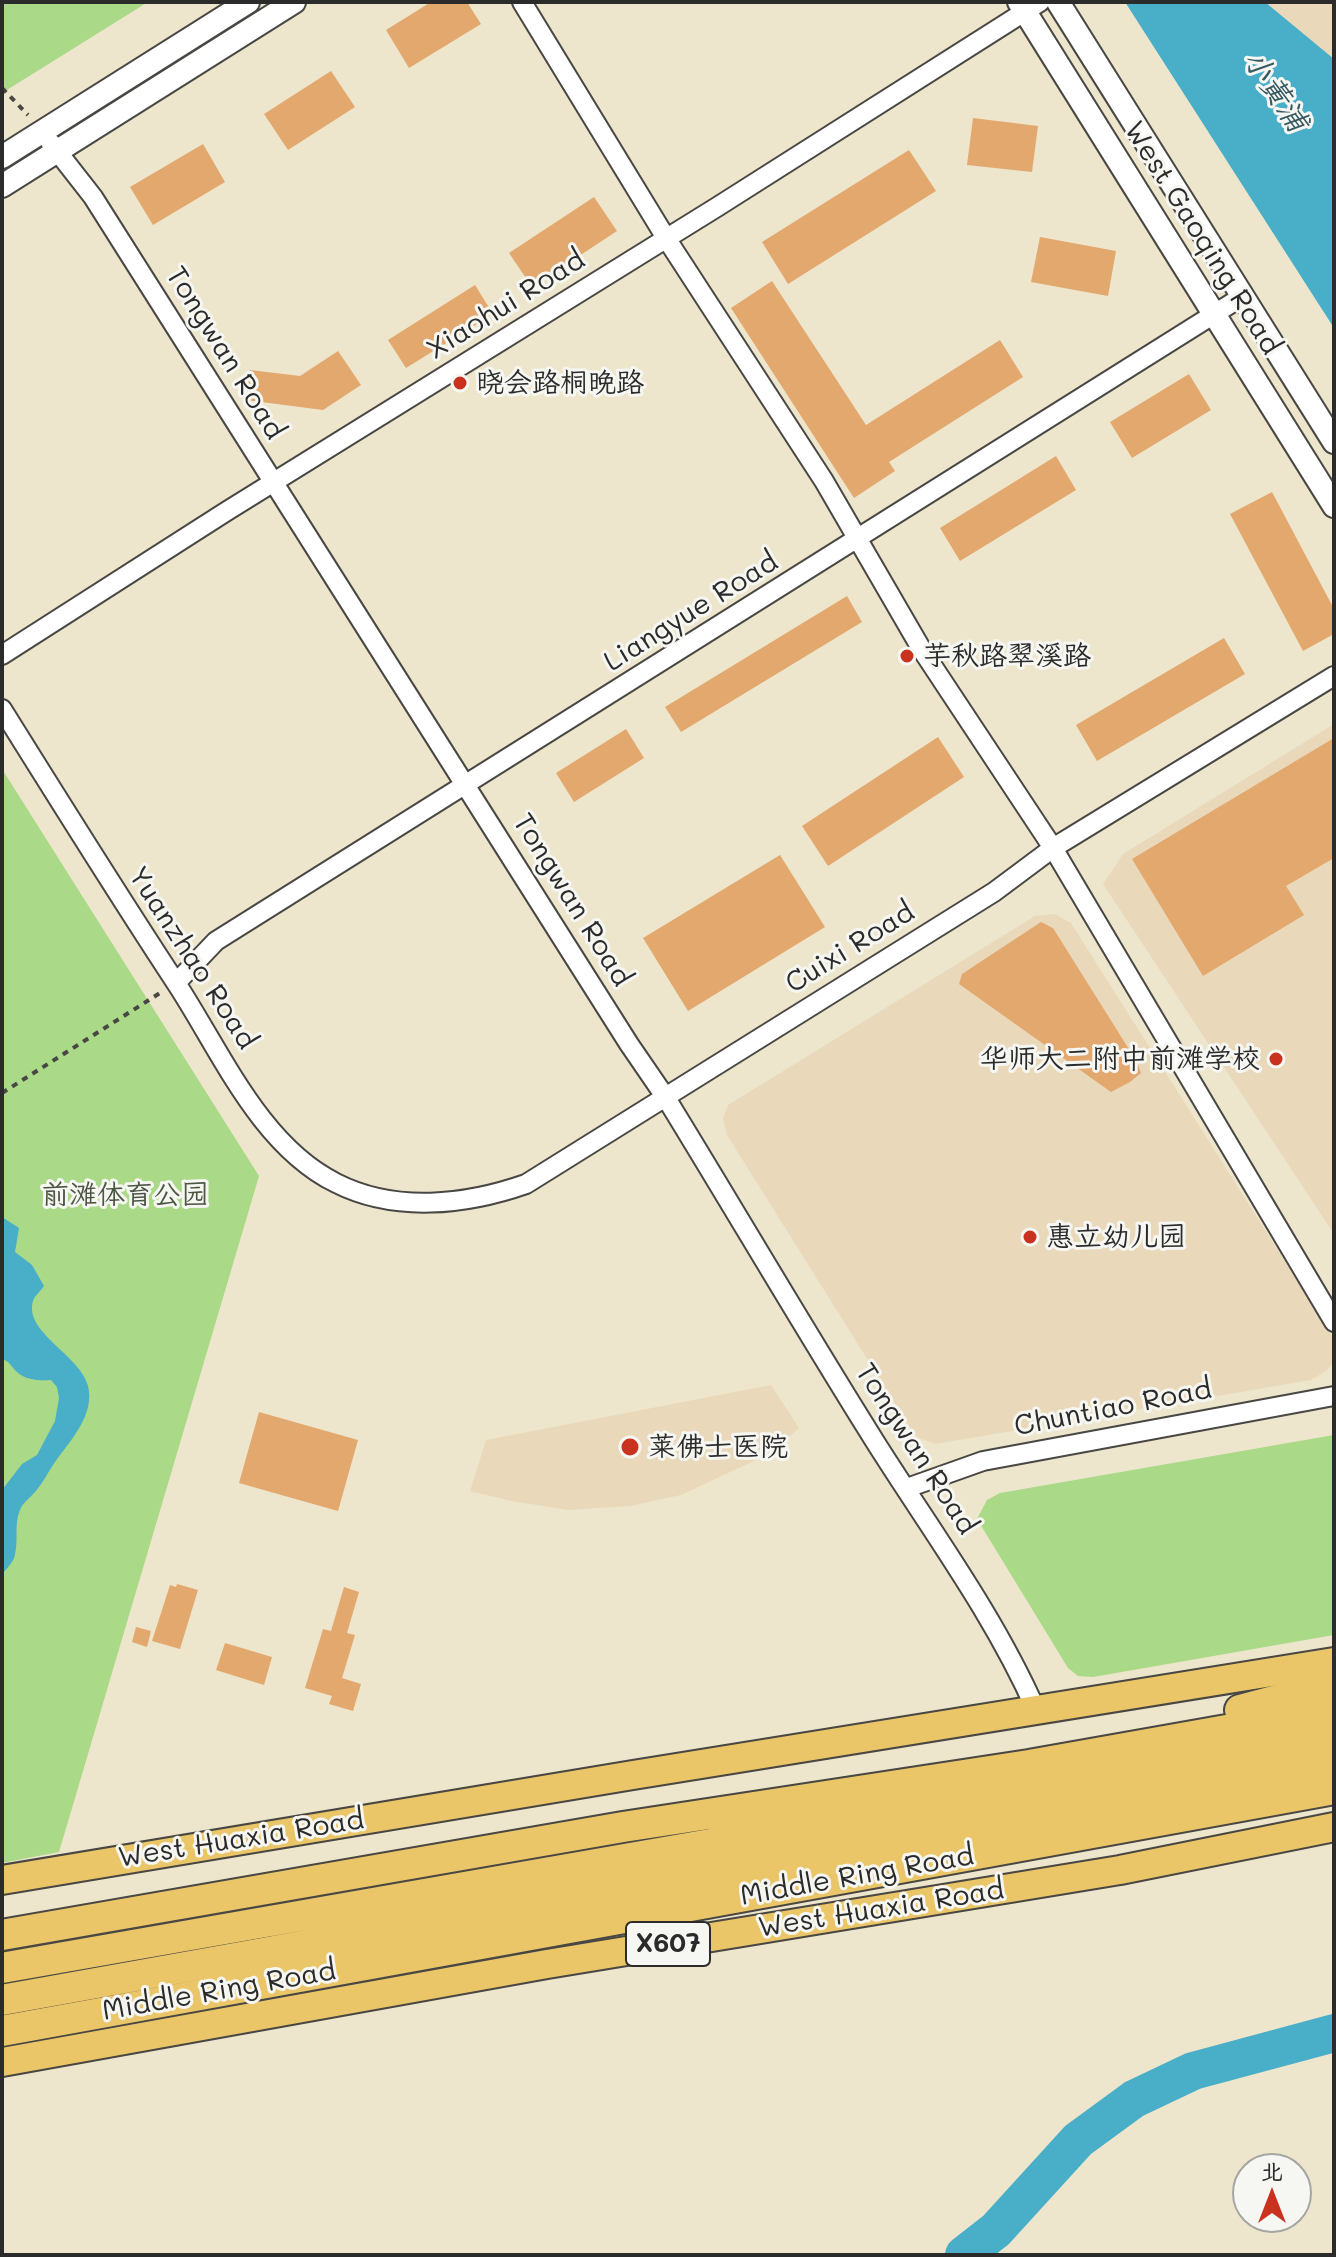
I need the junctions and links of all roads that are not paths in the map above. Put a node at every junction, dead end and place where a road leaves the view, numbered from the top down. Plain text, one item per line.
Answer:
1 (248, 2) edge
2 (294, 2) edge
3 (522, 2) edge
4 (1058, 2) edge
5 (1028, 5) edge
6 (43, 131) junction
7 (56, 152) junction
8 (2, 157) edge
9 (2, 186) edge
10 (666, 238) junction
11 (1243, 296) junction
12 (1214, 314) junction
13 (1334, 442) edge
14 (274, 483) junction
15 (1334, 506) edge
16 (856, 540) junction
17 (2, 655) edge
18 (1334, 676) edge
19 (2, 709) edge
20 (467, 785) junction
21 (1053, 848) junction
22 (176, 983) junction
23 (666, 1098) junction
24 (374, 1196) joint
25 (1334, 1322) edge
26 (1334, 1396) edge
27 (907, 1488) junction
28 (1334, 1662) edge
29 (1334, 1685) edge
30 (1036, 1710) junction
31 (1334, 1711) edge
32 (1334, 1735) edge
33 (1334, 1764) edge
34 (1029, 1765) junction
35 (1334, 1789) edge
36 (1334, 1808) edge
37 (1334, 1827) edge
38 (1000, 1851) junction
39 (2, 1880) edge
40 (2, 1935) edge
41 (2, 1968) edge
42 (2, 2000) edge
43 (2, 2031) edge
44 (2, 2062) edge

1 - 6 street
2 - 7 street
3 - 10 street
4 - 11 street, West Gaoqing Road
5 - 10 street, Xiaohui Road
5 - 12 street, West Gaoqing Road
6 - 7 street, Tongwan Road
6 - 8 street
7 - 9 street
7 - 14 street, Tongwan Road
10 - 14 street, Xiaohui Road
10 - 16 street
11 - 12 street, Liangyue Road
11 - 13 street, West Gaoqing Road
12 - 15 street, West Gaoqing Road
12 - 16 street, Liangyue Road
14 - 17 street, Xiaohui Road
14 - 20 street, Tongwan Road
16 - 20 street, Liangyue Road
16 - 21 street
18 - 21 street, Cuixi Road
19 - 22 street, Yuanzhao Road
20 - 22 street, Liangyue Road
20 - 23 street, Tongwan Road
21 - 23 street, Cuixi Road
21 - 25 street
22 - 24 street, Yuanzhao Road
23 - 24 street, Cuixi Road
23 - 27 street, Tongwan Road
26 - 27 street, Chuntiao Road
27 - 30 street, Tongwan Road
28 - 30 main road, West Huaxia Road
29 - 34 highway
30 - 39 main road, West Huaxia Road
31 - 34 highway
32 - 41 highway, Middle Ring Road
33 - 42 highway, Middle Ring Road
34 - 40 highway
35 - 38 highway, Middle Ring Road
36 - 38 highway
37 - 44 main road, West Huaxia Road / X607
38 - 43 highway, Middle Ring Road

